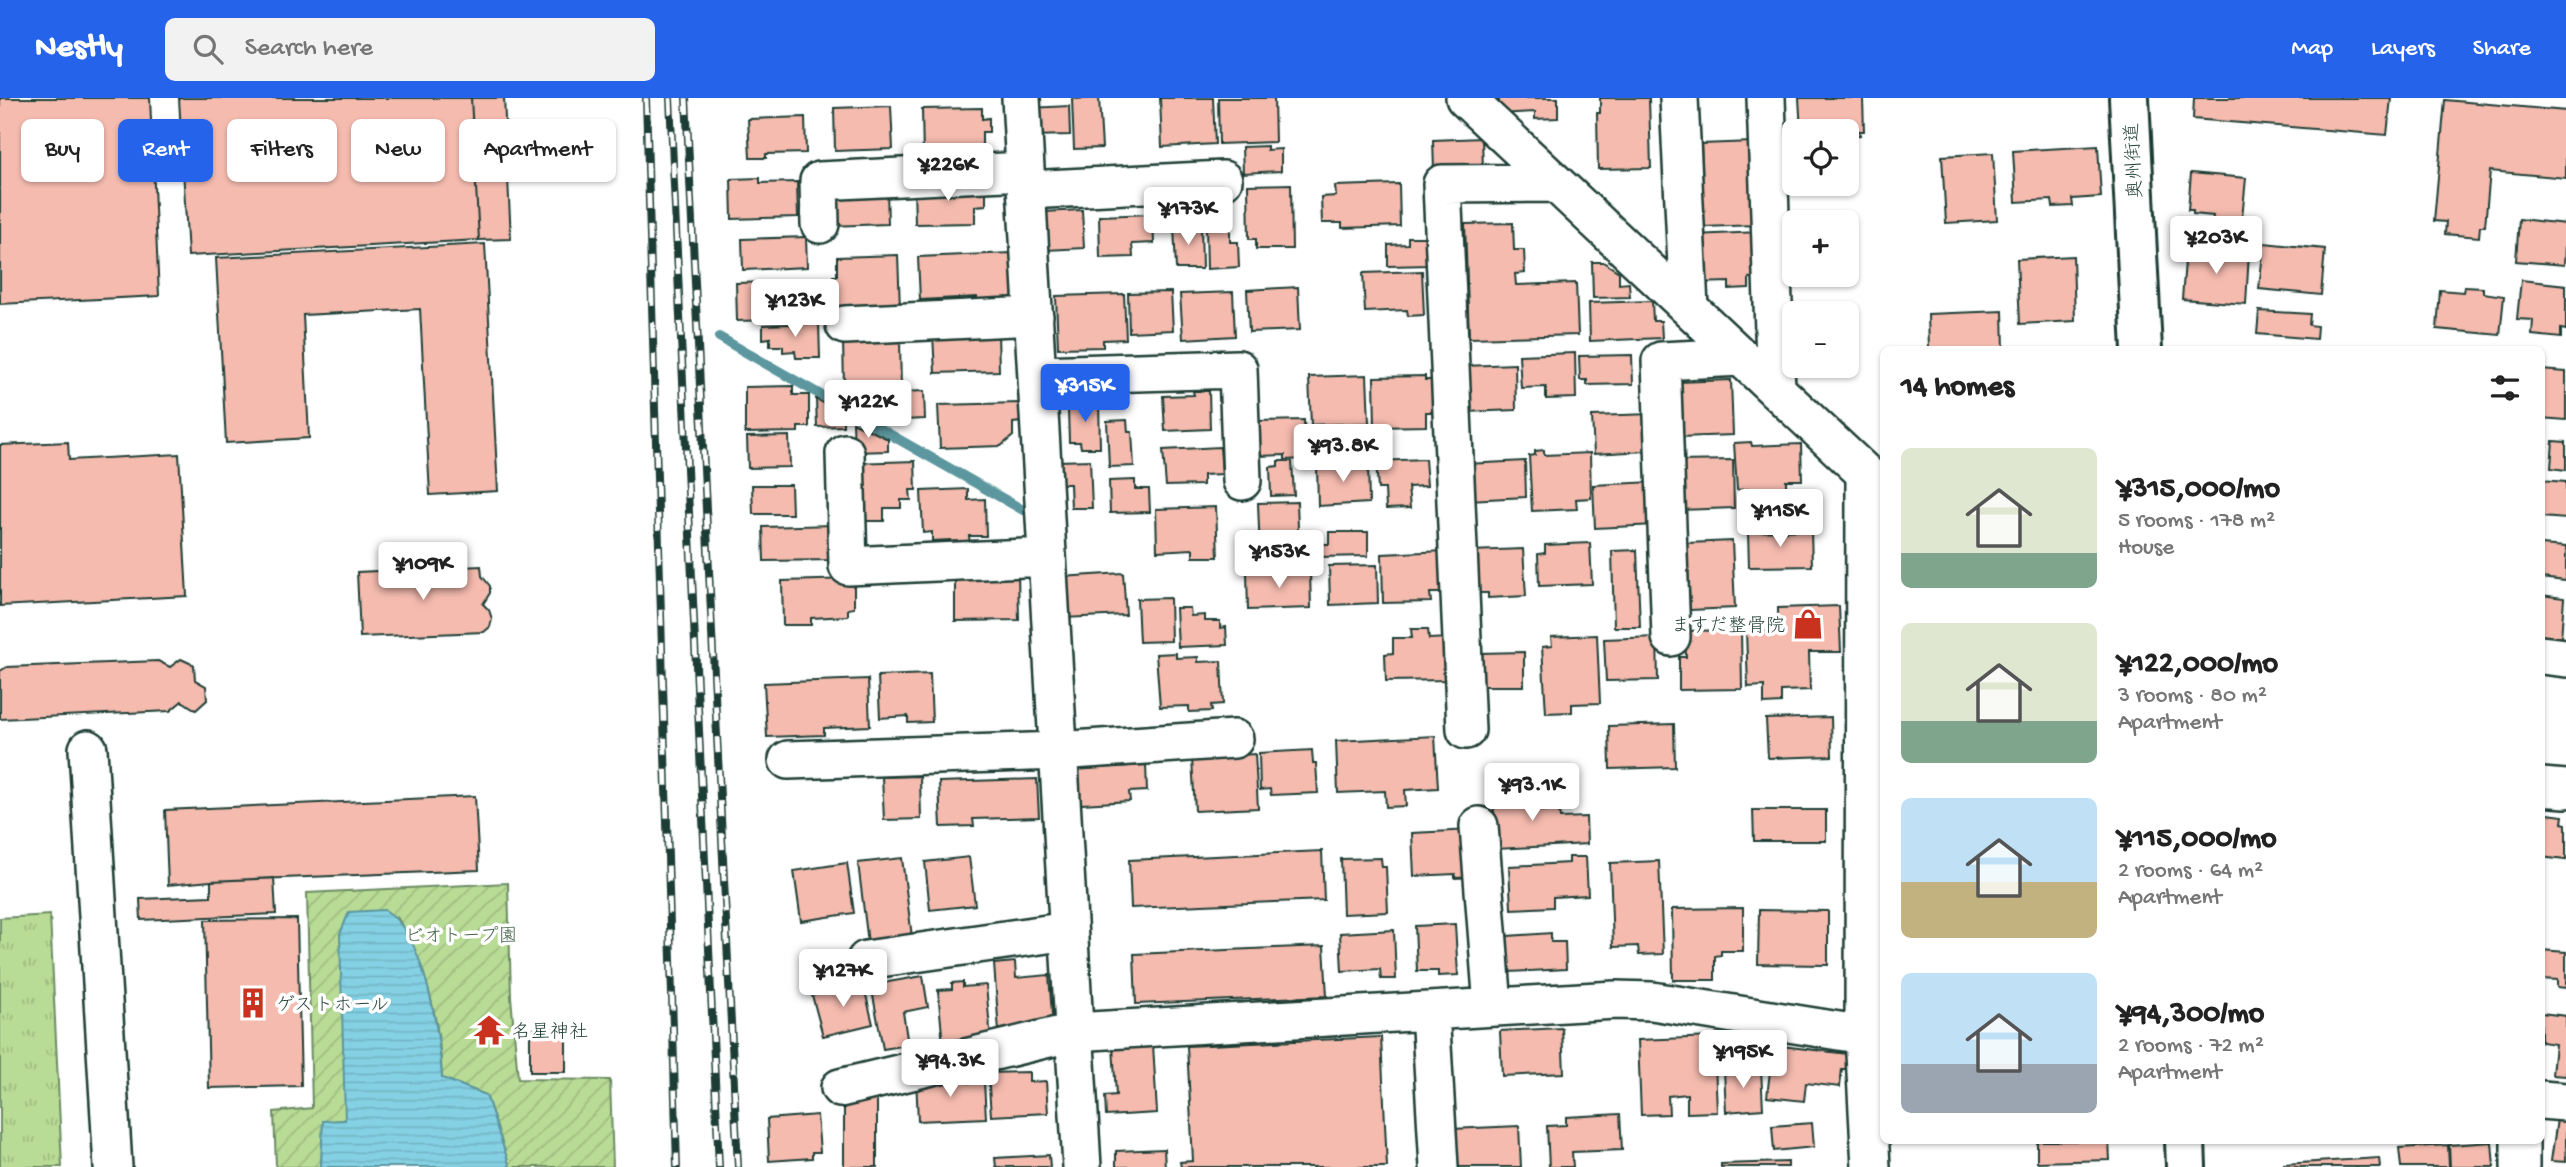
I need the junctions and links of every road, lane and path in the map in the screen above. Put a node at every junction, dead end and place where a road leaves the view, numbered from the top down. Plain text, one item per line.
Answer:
1 (1021, 98) edge
2 (1465, 98) edge
3 (1679, 98) edge
4 (1766, 98) edge
5 (2129, 98) edge
6 (1026, 180) junction
7 (1223, 180) dead end
8 (1555, 183) junction
9 (820, 224) dead end
10 (1689, 308) junction
11 (1034, 317) junction
12 (845, 325) dead end
13 (2142, 346) edge
14 (1741, 357) junction
15 (1037, 376) junction
16 (1776, 390) junction
17 (845, 453) dead end
18 (1242, 481) dead end
19 (1874, 482) edge
20 (1047, 557) junction
21 (1671, 637) dead end
22 (2545, 655) edge
23 (2566, 658) edge
24 (1466, 730) dead end
25 (1234, 739) dead end
26 (88, 749) dead end
27 (1058, 751) junction
28 (788, 760) dead end
29 (2545, 787) edge
30 (2566, 789) edge
31 (1479, 826) dead end
32 (1873, 892) edge
33 (1068, 931) junction
34 (866, 960) dead end
35 (1493, 1007) junction
36 (1430, 1011) junction
37 (1074, 1032) junction
38 (1864, 1035) junction
39 (840, 1088) dead end
40 (2545, 1100) edge
41 (2566, 1102) edge
42 (2185, 1144) edge
43 (2520, 1144) edge
44 (113, 1167) edge
45 (1082, 1167) edge
46 (1439, 1167) edge
47 (1871, 1167) edge
48 (2186, 1167) edge
49 (2520, 1167) edge

1 - 6 street
2 - 8 street
3 - 10 street
4 - 16 street
5 - 13 main road, 奥州街道
6 - 7 street
6 - 9 street
6 - 11 street
8 - 10 street
8 - 24 street
10 - 14 street
11 - 12 street
11 - 15 street
14 - 16 street
14 - 21 street
15 - 18 street
15 - 20 street
16 - 19 street
17 - 20 street
19 - 32 street
20 - 27 street
22 - 23 street
25 - 27 street
26 - 44 street
27 - 28 street
27 - 33 street
29 - 30 street
31 - 35 street
32 - 38 street
33 - 34 street
33 - 37 street
35 - 36 street
35 - 38 street
36 - 37 street
36 - 46 street
37 - 39 street
37 - 45 street
38 - 47 street
40 - 41 street
42 - 48 main road
43 - 49 street

